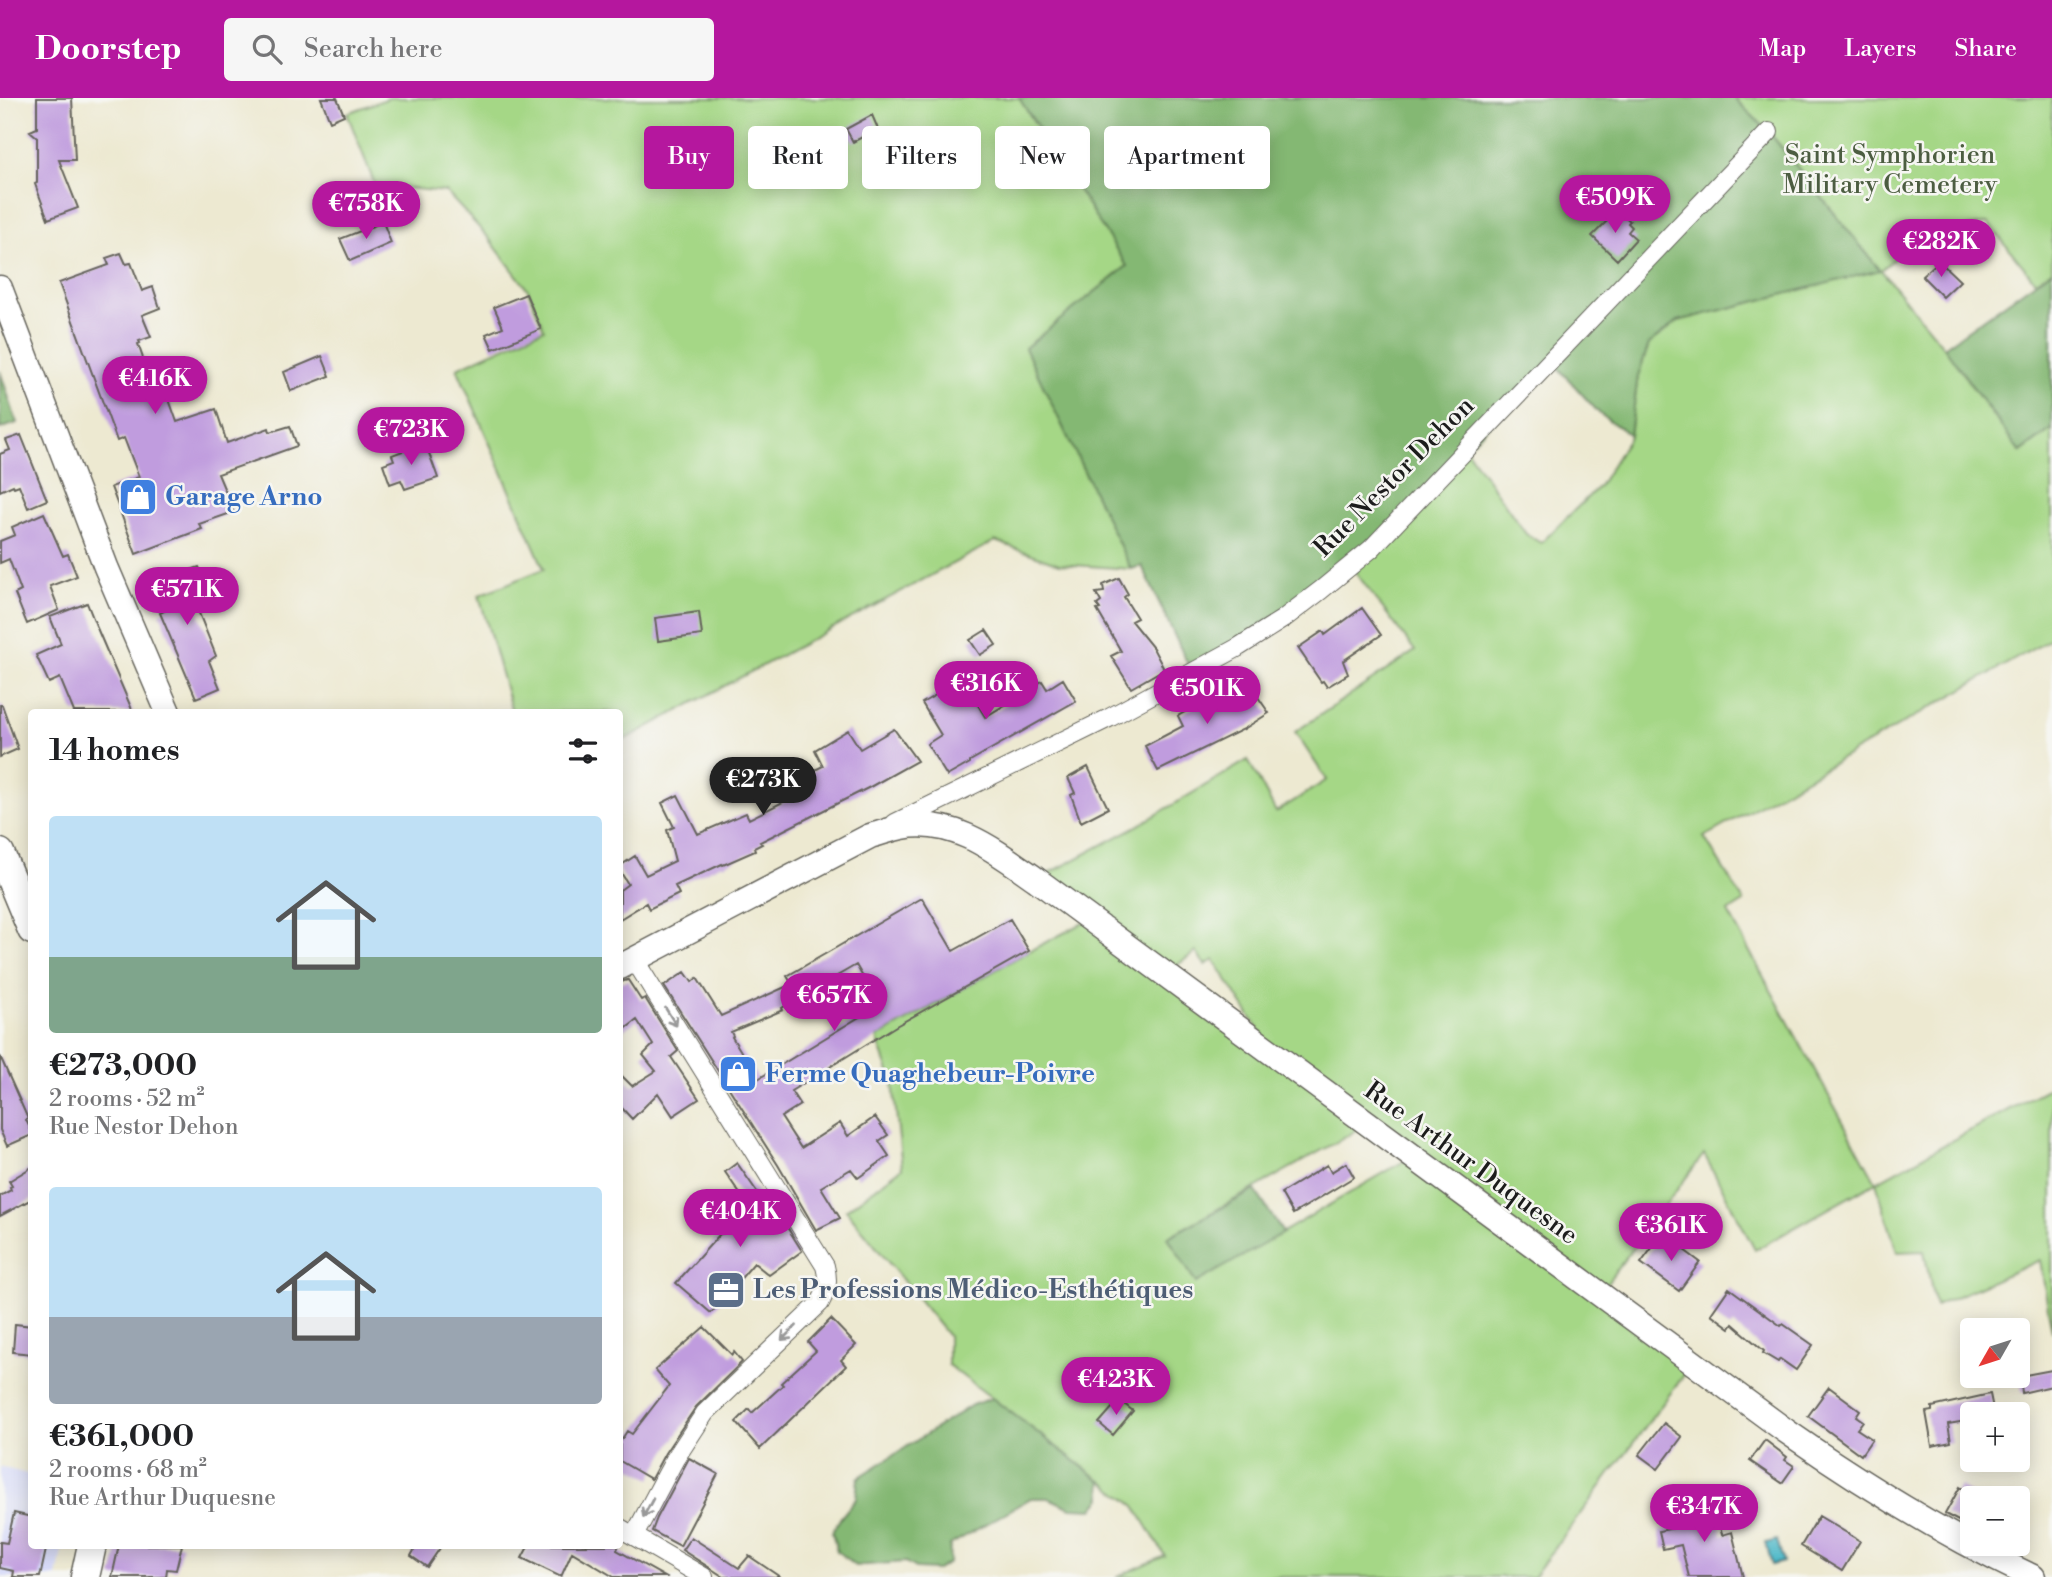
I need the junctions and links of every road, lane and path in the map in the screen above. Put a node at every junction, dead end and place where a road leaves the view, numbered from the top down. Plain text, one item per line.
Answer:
1 (1769, 132) dead end
2 (0, 288) edge
3 (167, 709) edge
4 (870, 836) junction
5 (0, 853) edge
6 (28, 920) edge
7 (627, 963) edge
8 (627, 1532) edge
9 (91, 1549) edge
10 (85, 1577) edge
11 (704, 1577) edge
12 (2033, 1577) edge

1 - 4 street, Rue Nestor Dehon
2 - 3 main road
4 - 7 main road, Rue Nestor Dehon
4 - 12 main road, Rue Arthur Duquesne
5 - 6 main road
7 -> 8 street
8 - 11 street
9 - 10 main road

